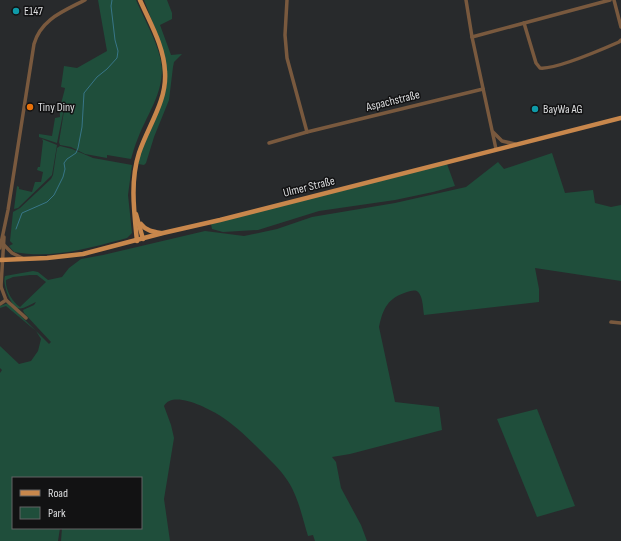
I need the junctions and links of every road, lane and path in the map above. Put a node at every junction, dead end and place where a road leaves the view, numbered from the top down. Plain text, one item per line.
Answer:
1 (85, 0) edge
2 (140, 0) edge
3 (288, 0) edge
4 (466, 0) edge
5 (610, 0) edge
6 (614, 0) edge
7 (524, 23) junction
8 (621, 27) edge
9 (472, 37) junction
10 (621, 40) edge
11 (483, 89) junction
12 (621, 118) edge
13 (492, 131) junction
14 (307, 132) junction
15 (269, 143) dead end
16 (516, 144) junction
17 (496, 149) junction
18 (135, 210) junction
19 (139, 222) junction
20 (163, 233) junction
21 (143, 239) junction
22 (137, 241) junction
23 (2, 244) edge
24 (0, 248) edge
25 (26, 259) junction
26 (2, 260) edge
27 (0, 284) edge
28 (6, 300) junction
29 (0, 304) edge
30 (26, 318) dead end
31 (611, 322) dead end
32 (621, 323) edge

1 - 23 street
2 - 18 main road
3 - 14 street
4 - 9 street
5 - 7 street
6 - 8 street
7 - 9 street
7 - 10 street
9 - 11 street
11 - 13 street
11 - 14 street, Aspachstraße
12 - 16 main road, Ulmer Straße
13 - 16 street
13 - 17 street
14 - 15 street, Aspachstraße
16 - 17 main road, Ulmer Straße
17 - 20 main road, Ulmer Straße
18 - 19 main road
18 - 22 main road
19 - 20 main road
19 - 21 main road
20 - 21 main road, Ulmer Straße
21 - 22 main road, Ulmer Straße
22 - 25 main road, Ulmer Straße
23 - 24 street
23 - 25 street
23 - 26 street
25 - 26 main road, Ulmer Straße
26 - 27 street
27 - 28 street
28 - 29 street
28 - 30 street
31 - 32 street

